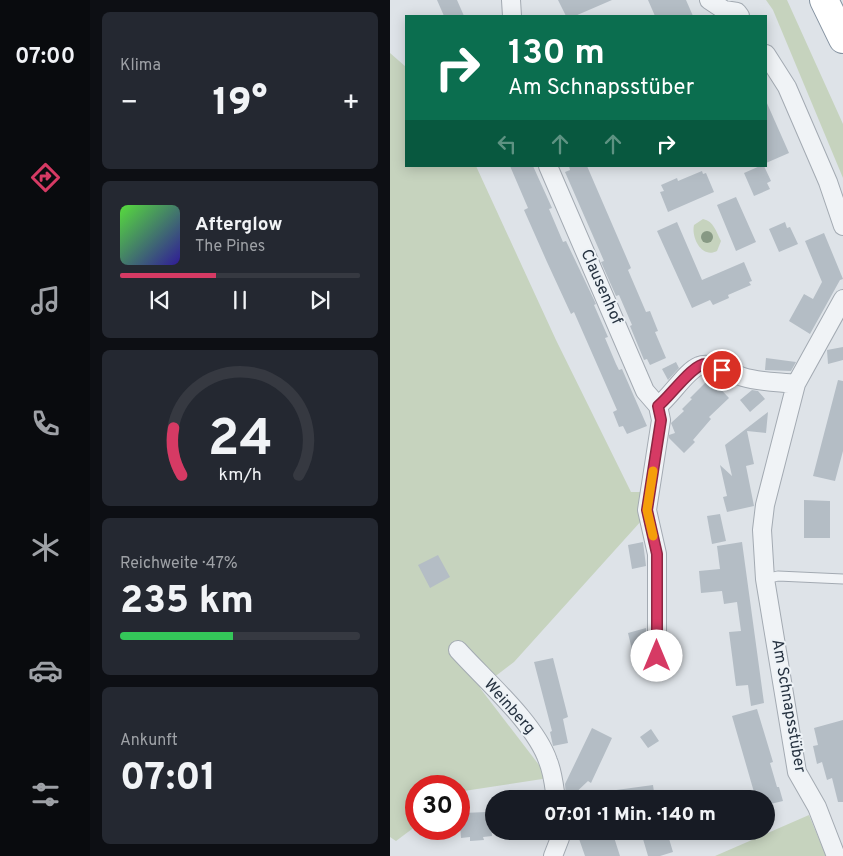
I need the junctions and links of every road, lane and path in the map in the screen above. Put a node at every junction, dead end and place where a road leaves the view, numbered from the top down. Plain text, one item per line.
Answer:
1 (511, 0) edge
2 (709, 0) edge
3 (824, 0) edge
4 (738, 9) edge
5 (512, 15) edge
6 (843, 39) edge
7 (767, 56) edge
8 (548, 167) edge
9 (843, 226) edge
10 (843, 299) edge
11 (796, 384) junction
12 (658, 406) junction
13 (765, 579) junction
14 (843, 579) edge
15 (458, 650) dead end
16 (657, 656) dead end
17 (554, 790) edge
18 (559, 840) edge
19 (835, 854) edge
20 (553, 856) edge

1 - 5 street
2 - 4 street
3 - 6 highway
7 - 9 street
8 - 12 street, Clausenhof
10 - 11 street, Am Schnapsstüber
11 - 12 street
11 - 13 street, Am Schnapsstüber
12 - 16 street
13 - 14 lane
13 - 19 street, Am Schnapsstüber
15 - 17 street, Weinberg
18 - 20 street

